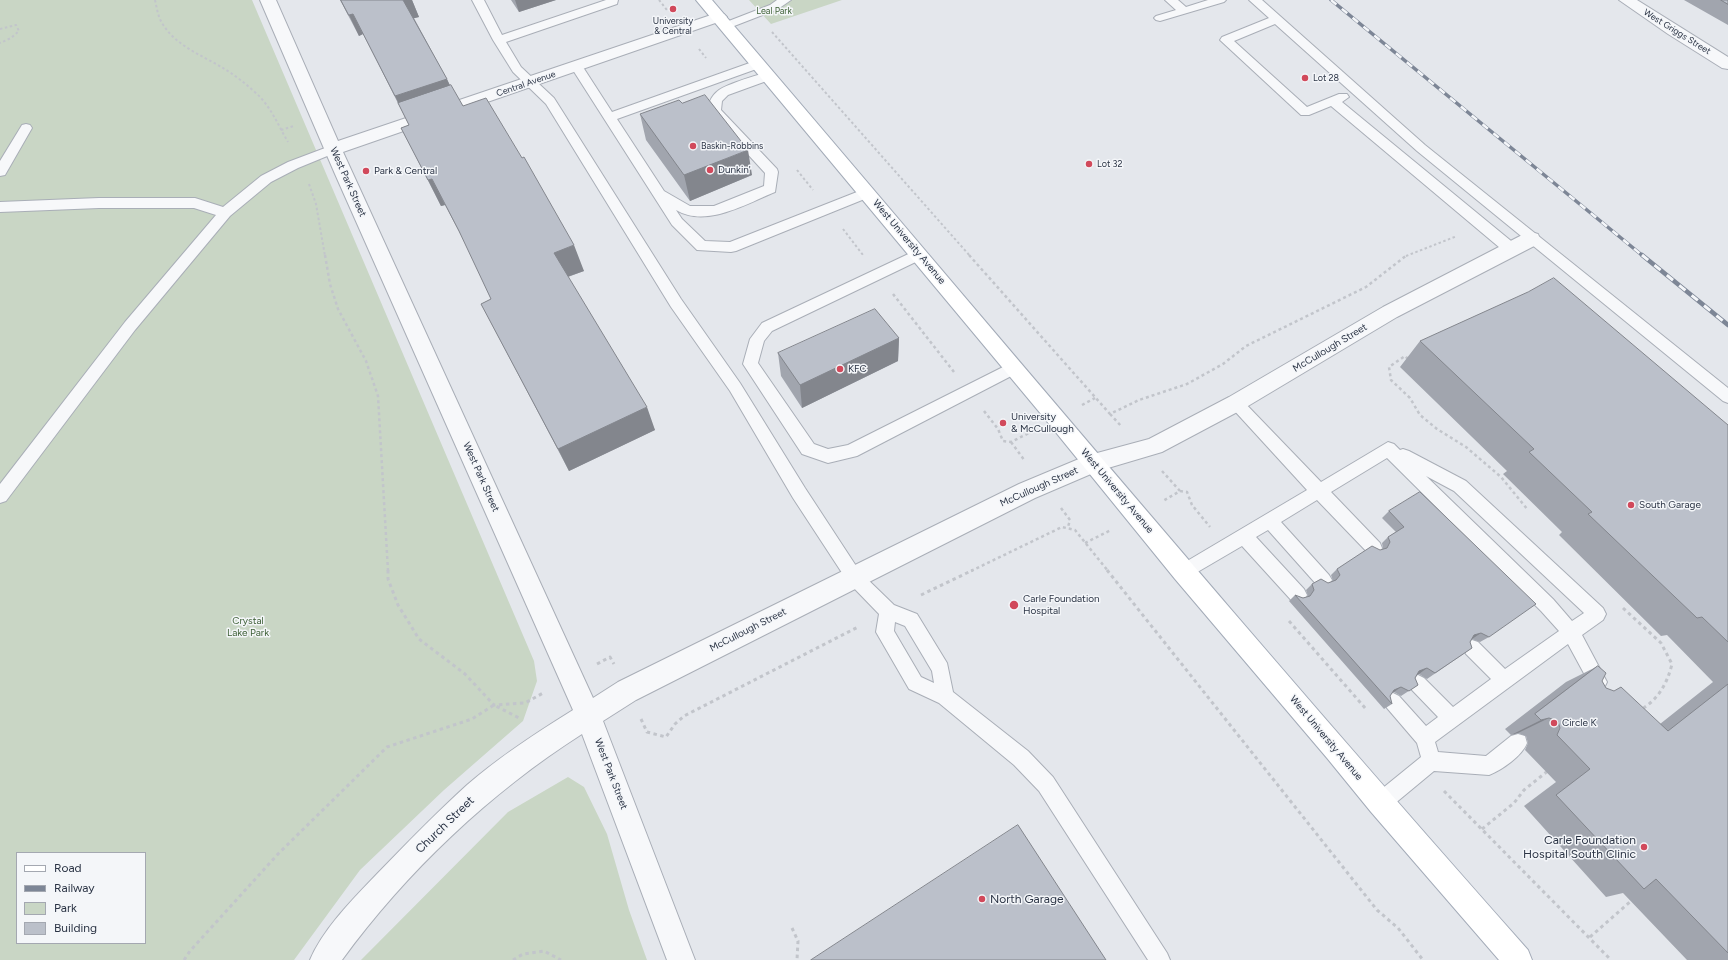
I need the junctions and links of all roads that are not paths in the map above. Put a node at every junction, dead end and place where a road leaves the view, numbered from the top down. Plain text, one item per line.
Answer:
1 (268, 0) edge
2 (478, 0) edge
3 (612, 0) edge
4 (704, 0) edge
5 (785, 0) edge
6 (1171, 0) edge
7 (1220, 0) edge
8 (1255, 0) edge
9 (1627, 0) edge
10 (1184, 11) junction
11 (1160, 18) dead end
12 (1277, 19) junction
13 (722, 21) junction
14 (499, 40) junction
15 (1728, 64) edge
16 (577, 66) junction
17 (763, 70) junction
18 (531, 82) junction
19 (1357, 91) junction
20 (655, 101) junction
21 (1333, 101) junction
22 (677, 104) edge
23 (700, 108) edge
24 (715, 110) junction
25 (609, 118) junction
26 (26, 128) dead end
27 (333, 149) junction
28 (0, 172) edge
29 (659, 193) junction
30 (867, 193) junction
31 (0, 207) edge
32 (225, 212) junction
33 (1532, 239) junction
34 (1511, 249) junction
35 (919, 254) junction
36 (1014, 368) junction
37 (1728, 397) edge
38 (1236, 403) junction
39 (1388, 449) junction
40 (1094, 463) junction
41 (1318, 491) junction
42 (0, 496) edge
43 (1269, 520) junction
44 (1243, 535) junction
45 (1374, 548) edge
46 (1183, 572) junction
47 (854, 577) junction
48 (1323, 580) edge
49 (1298, 595) edge
50 (888, 612) junction
51 (1571, 632) junction
52 (1472, 648) edge
53 (1504, 681) junction
54 (1418, 684) edge
55 (1580, 696) edge
56 (945, 697) junction
57 (1393, 702) edge
58 (588, 715) junction
59 (1451, 718) junction
60 (1425, 738) junction
61 (1518, 743) dead end
62 (1431, 761) junction
63 (1380, 803) junction
64 (324, 960) edge
65 (681, 960) edge
66 (1160, 960) edge
67 (1518, 960) edge

1 - 27 street, West Park Street
2 - 14 lane
3 - 14 lane
4 - 13 main road, West University Avenue
5 - 13 lane
6 - 10 lane
7 - 10 lane
8 - 12 lane
9 - 15 street, West Griggs Street
10 - 11 lane
12 - 19 lane
12 - 21 lane
13 - 16 street, Central Avenue
13 - 17 main road, West University Avenue
14 - 18 lane
16 - 18 street, Central Avenue
16 - 25 lane
17 - 20 lane
17 - 24 lane
17 - 30 main road, West University Avenue
18 - 27 street, Central Avenue
18 - 47 lane
19 - 21 lane
19 - 33 lane
20 - 22 lane
20 - 25 lane
21 - 34 lane
23 - 24 lane
24 - 29 lane
25 - 29 lane
26 - 28 lane
27 - 32 lane
27 - 58 street, West Park Street
29 - 30 lane
30 - 35 main road, West University Avenue
31 - 32 lane
32 - 42 lane
33 - 34 street, McCullough Street
33 - 37 lane
34 - 38 street, McCullough Street
35 - 36 main road, West University Avenue
35 - 36 lane
36 - 40 main road, West University Avenue
38 - 40 street, McCullough Street
38 - 41 lane
39 - 41 lane
39 - 51 lane
39 - 51 lane
40 - 46 main road, West University Avenue
40 - 47 street, McCullough Street
41 - 43 lane
41 - 45 lane
43 - 44 lane
43 - 48 lane
44 - 46 lane
44 - 49 lane
46 - 63 main road, West University Avenue
47 - 50 lane
47 - 58 street, McCullough Street
50 - 56 lane
50 - 56 lane
51 - 53 lane
51 - 55 lane
52 - 53 lane
53 - 59 lane
54 - 59 lane
56 - 66 lane
57 - 60 lane
58 - 64 street, Church Street
58 - 65 street, West Park Street
59 - 60 lane
60 - 62 lane
61 - 62 lane
62 - 63 lane
63 - 67 main road, West University Avenue

